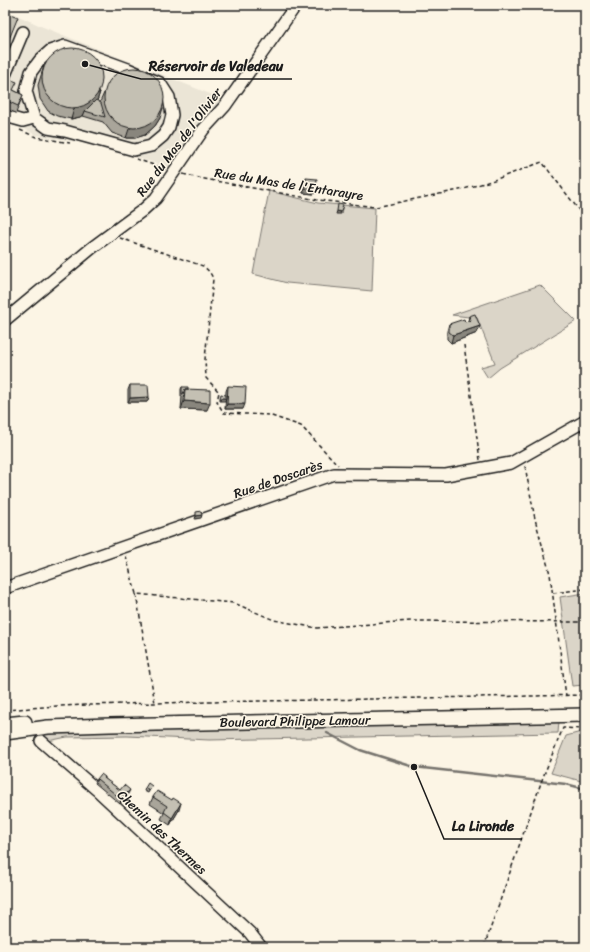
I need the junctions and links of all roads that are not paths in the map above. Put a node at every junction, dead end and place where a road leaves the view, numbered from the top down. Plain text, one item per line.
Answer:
1 (296, 5) edge
2 (23, 32) dead end
3 (5, 75) edge
4 (5, 116) edge
5 (34, 118) junction
6 (5, 320) edge
7 (585, 420) edge
8 (5, 588) edge
9 (585, 707) edge
10 (585, 715) edge
11 (5, 724) edge
12 (5, 733) edge
13 (41, 741) dead end
14 (260, 947) edge

1 - 6 street, Rue du Mas de l'Olivier
2 - 3 street
4 - 5 street
5 - 5 street
7 - 8 street, Rue de Doscarès
9 - 11 main road, Boulevard Philippe Lamour
10 - 12 main road, Boulevard Philippe Lamour
13 - 14 street, Chemin des Thermes

